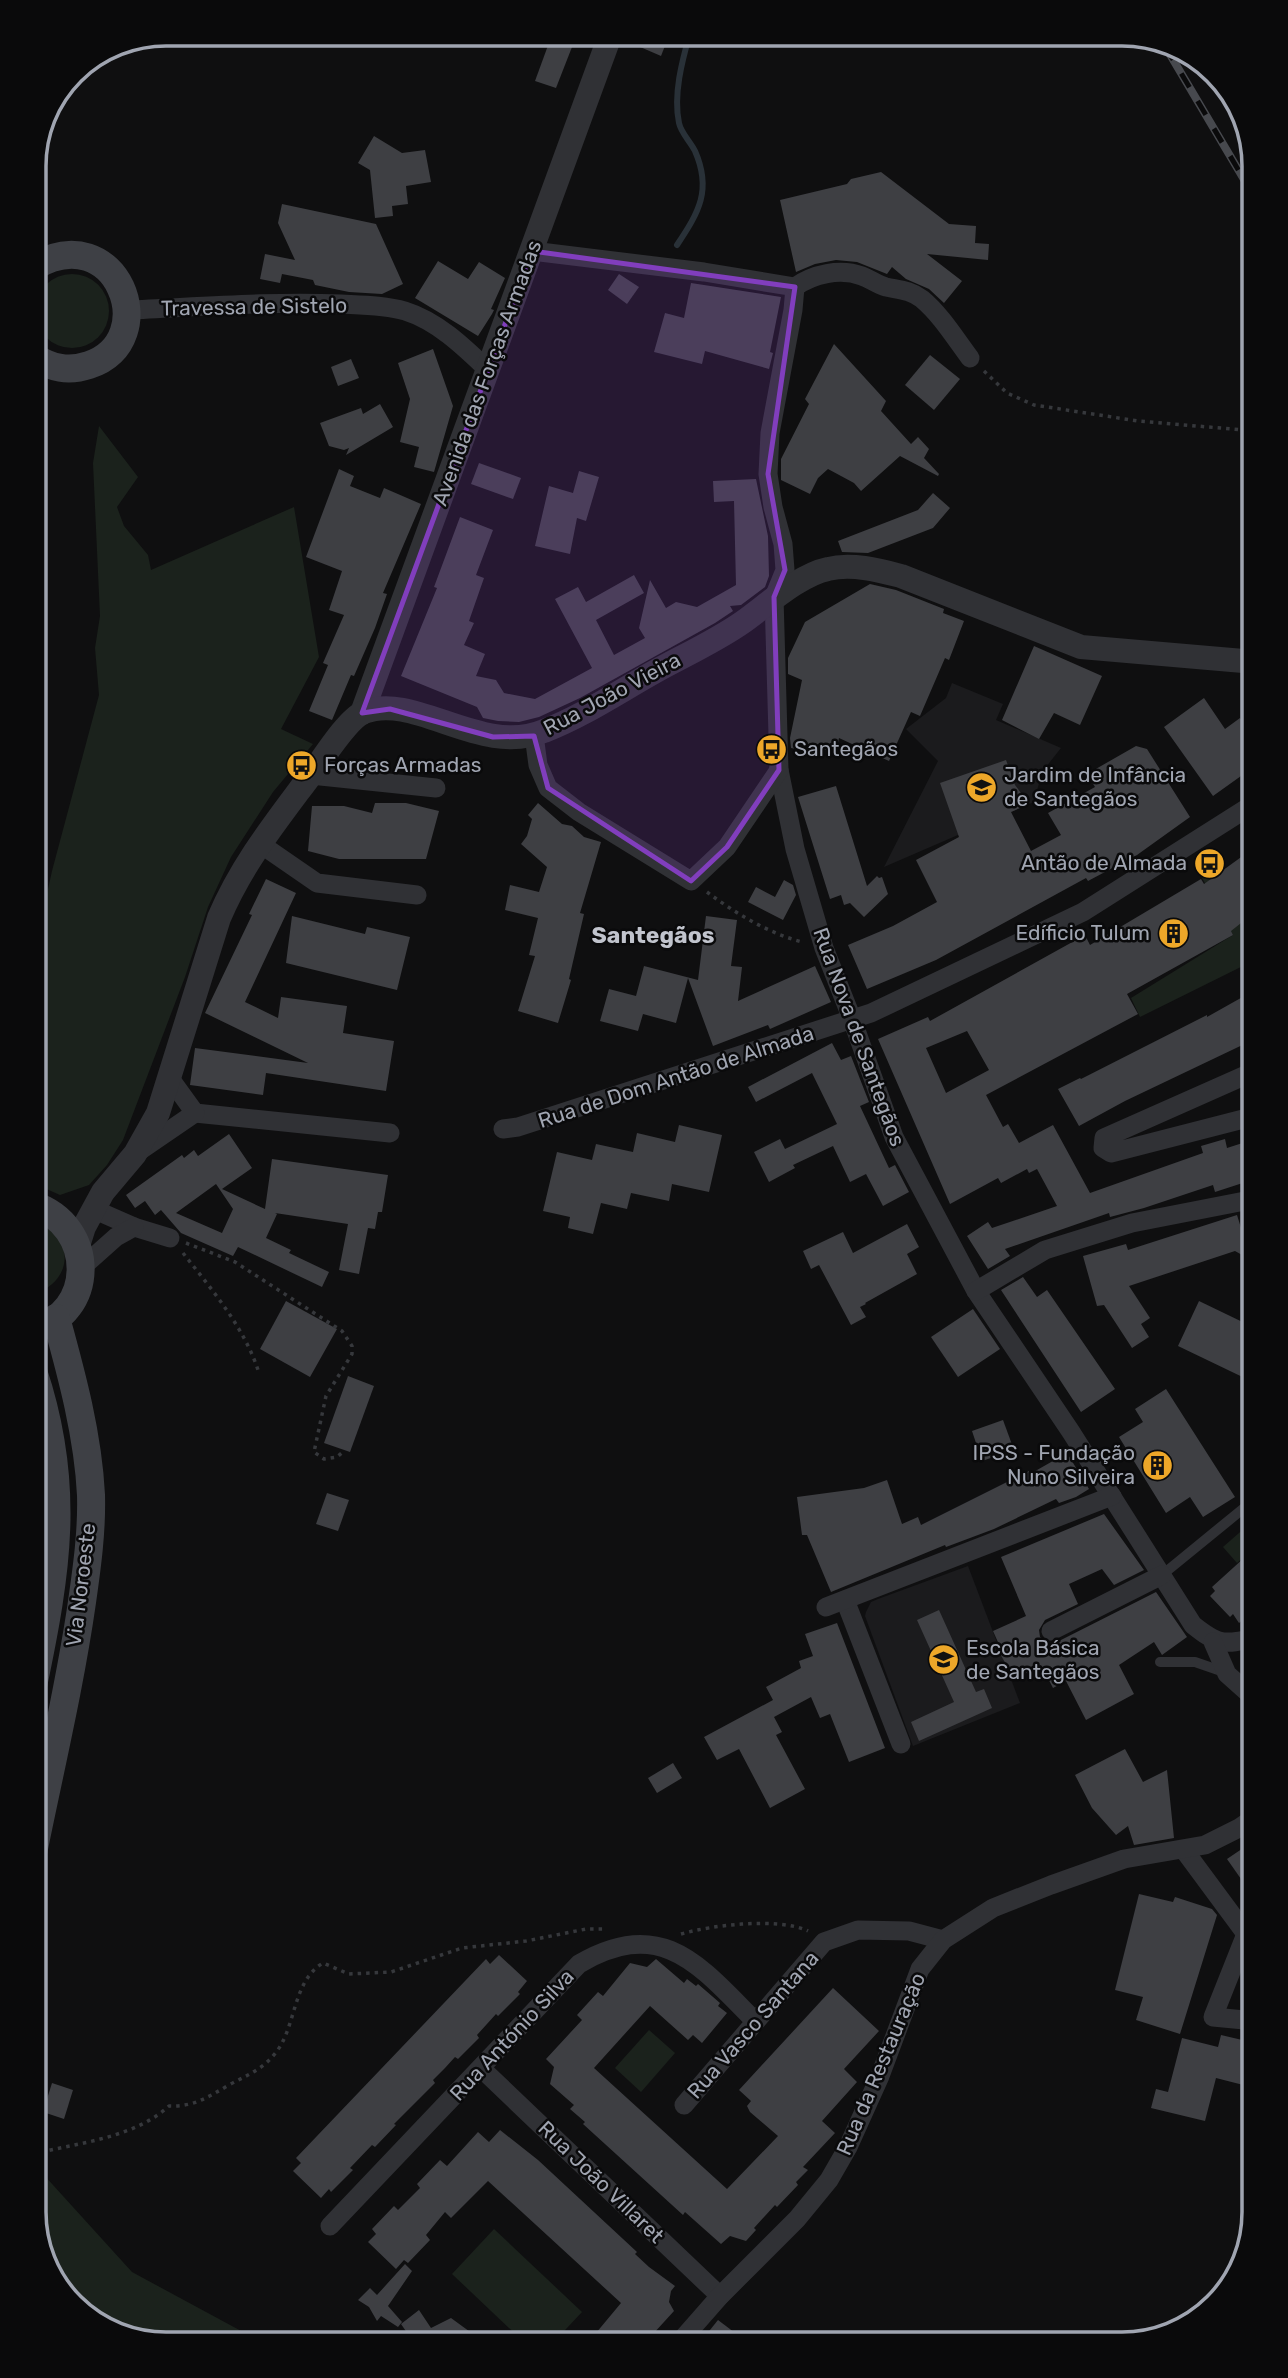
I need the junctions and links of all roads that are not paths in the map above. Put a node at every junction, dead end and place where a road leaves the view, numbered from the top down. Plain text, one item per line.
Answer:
1 (606, 46) edge
2 (532, 251) junction
3 (46, 259) edge
4 (795, 287) junction
5 (127, 310) junction
6 (970, 358) road end
7 (46, 364) edge
8 (487, 369) junction
9 (774, 597) junction
10 (1242, 661) edge
11 (362, 713) junction
12 (534, 735) junction
13 (779, 770) junction
14 (311, 775) junction
15 (436, 788) dead end
16 (1242, 811) edge
17 (259, 843) junction
18 (417, 895) dead end
19 (852, 1019) junction
20 (169, 1077) junction
21 (1242, 1077) edge
22 (195, 1112) junction
23 (1242, 1118) edge
24 (503, 1129) dead end
25 (390, 1133) dead end
26 (135, 1154) junction
27 (98, 1200) junction
28 (1242, 1202) edge
29 (46, 1209) edge
30 (46, 1212) edge
31 (134, 1227) junction
32 (170, 1238) road end
33 (79, 1257) junction
34 (976, 1291) junction
35 (46, 1322) edge
36 (46, 1325) edge
37 (46, 1416) edge
38 (1112, 1496) junction
39 (1242, 1510) edge
40 (1162, 1576) junction
41 (845, 1600) junction
42 (825, 1607) dead end
43 (46, 1625) edge
44 (1051, 1631) dead end
45 (1242, 1641) edge
46 (1213, 1642) junction
47 (1160, 1662) dead end
48 (1227, 1674) junction
49 (1242, 1687) edge
50 (901, 1744) dead end
51 (46, 1789) edge
52 (1242, 1826) edge
53 (1184, 1850) junction
54 (1242, 1929) edge
55 (943, 1940) junction
56 (1242, 1957) edge
57 (1242, 2020) edge
58 (755, 2021) junction
59 (482, 2069) junction
60 (684, 2105) dead end
61 (330, 2226) dead end
62 (720, 2296) junction
63 (688, 2332) edge

1 - 2 street, Avenida das Forças Armadas
2 - 4 street
2 - 8 street, Avenida das Forças Armadas
3 - 5 main road
4 - 6 street
4 - 9 street, Rua Nova de Santegãos
5 - 7 main road
5 - 8 street, Travessa de Sistelo
8 - 11 street, Avenida das Forças Armadas
9 - 10 street, Rua João Vieira
9 - 12 street, Rua João Vieira
9 - 13 street, Rua Nova de Santegãos
11 - 12 street, Rua João Vieira
11 - 14 street
12 - 13 street
13 - 19 street, Rua Nova de Santegãos
14 - 15 street
14 - 17 street
16 - 19 street, Rua de Dom Antão de Almada
17 - 18 street
17 - 20 street
19 - 24 street, Rua de Dom Antão de Almada
19 - 34 street, Rua Nova de Santegãos
20 - 22 street
20 - 26 street
21 - 23 street
22 - 25 street
22 - 26 street
26 - 27 street
27 - 29 street
27 - 31 street
27 - 33 street
28 - 34 street
30 - 33 main road
31 - 32 street
31 - 33 street
33 - 35 main road
34 - 38 street, Rua Nova de Santegãos
36 - 51 main road, Via Noroeste
37 - 43 main road, Via Noroeste
38 - 40 street, Rua Nova de Santegãos
38 - 41 street
39 - 40 lane
40 - 44 street
40 - 46 street, Rua Nova de Santegãos
41 - 42 street
41 - 50 street
45 - 46 street
46 - 48 street
47 - 48 lane
48 - 49 street
52 - 53 street, Rua da Restauração
53 - 54 street
53 - 55 street, Rua da Restauração
55 - 58 street, Rua Vasco Santana
55 - 62 street, Rua da Restauração
56 - 57 street
58 - 59 street, Rua António Silva
58 - 60 street, Rua Vasco Santana
59 - 61 street, Rua António Silva
59 - 62 street, Rua João Villaret
62 - 63 street, Rua da Restauração

